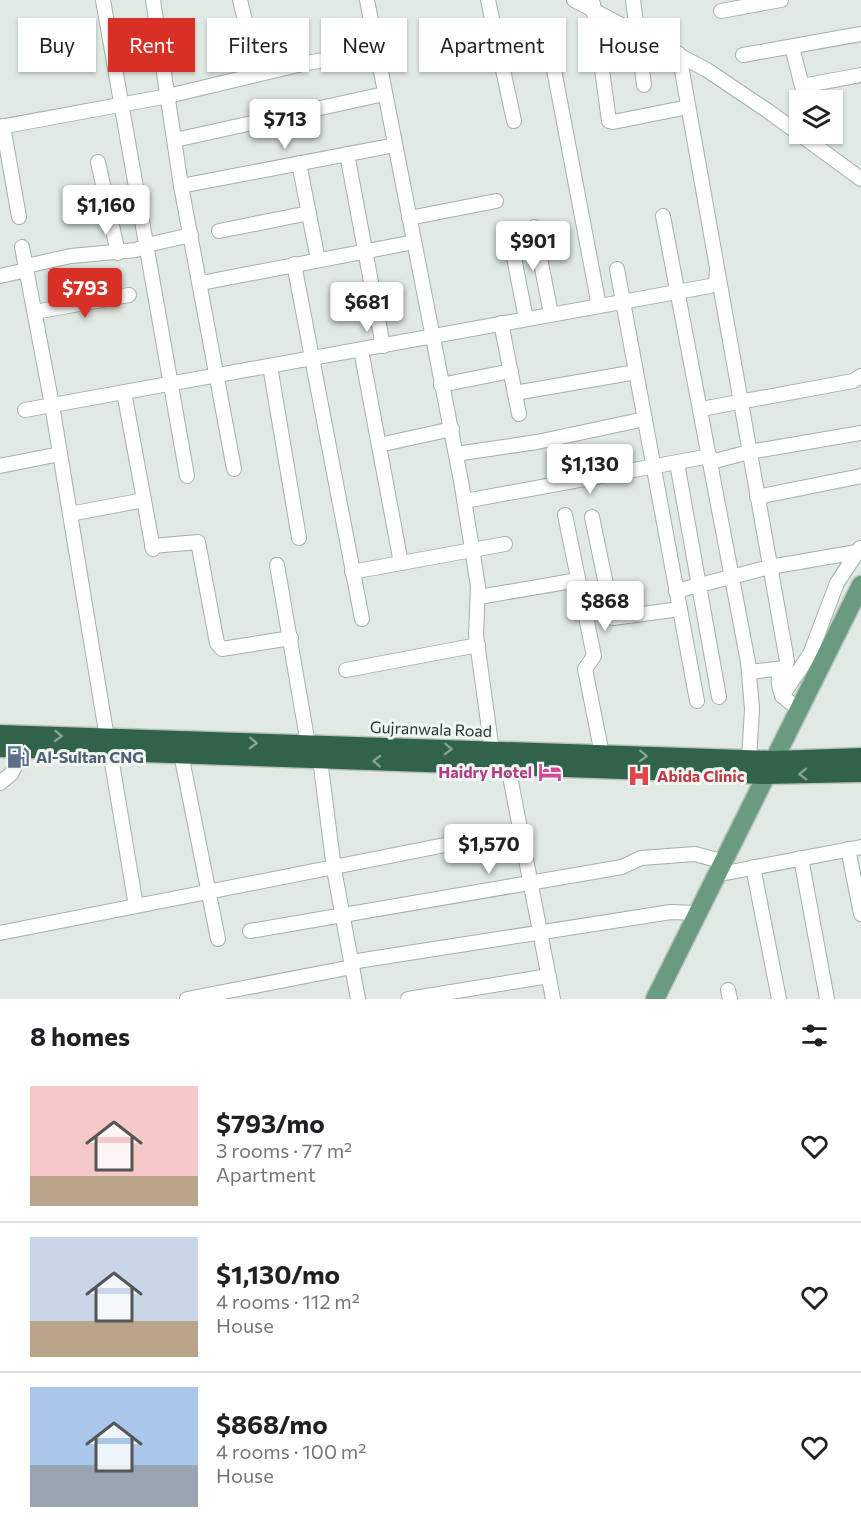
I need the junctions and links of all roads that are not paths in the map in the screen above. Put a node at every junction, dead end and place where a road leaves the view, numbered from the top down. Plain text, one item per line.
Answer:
1 (103, 0) edge
2 (153, 0) edge
3 (240, 0) edge
4 (367, 0) edge
5 (488, 0) edge
6 (574, 0) edge
7 (633, 0) edge
8 (781, 0) edge
9 (593, 6) edge
10 (721, 11) dead end
11 (156, 18) edge
12 (371, 18) edge
13 (614, 18) edge
14 (635, 18) edge
15 (108, 28) edge
16 (861, 34) edge
17 (792, 46) junction
18 (680, 55) edge
19 (743, 55) dead end
20 (321, 61) edge
21 (680, 65) edge
22 (115, 72) edge
23 (164, 72) edge
24 (380, 72) edge
25 (554, 72) edge
26 (642, 72) edge
27 (258, 74) junction
28 (861, 75) edge
29 (644, 86) dead end
30 (384, 94) junction
31 (168, 96) junction
32 (120, 105) junction
33 (688, 107) junction
34 (514, 120) dead end
35 (1, 126) edge
36 (175, 140) junction
37 (395, 145) junction
38 (347, 154) junction
39 (99, 162) dead end
40 (299, 163) junction
41 (861, 179) edge
42 (182, 186) junction
43 (496, 201) dead end
44 (309, 213) junction
45 (663, 216) dead end
46 (19, 217) dead end
47 (409, 218) junction
48 (534, 227) dead end
49 (219, 231) dead end
50 (509, 232) dead end
51 (191, 235) junction
52 (414, 242) junction
53 (145, 246) junction
54 (22, 247) dead end
55 (366, 251) junction
56 (118, 253) junction
57 (318, 260) junction
58 (294, 264) junction
59 (27, 268) junction
60 (617, 269) dead end
61 (717, 269) junction
62 (0, 276) edge
63 (201, 283) junction
64 (678, 291) junction
65 (129, 295) dead end
66 (623, 302) junction
67 (599, 306) junction
68 (35, 312) junction
69 (551, 314) junction
70 (526, 318) junction
71 (501, 323) junction
72 (432, 336) junction
73 (383, 346) junction
74 (361, 350) junction
75 (312, 359) junction
76 (270, 366) junction
77 (511, 371) junction
78 (636, 372) junction
79 (219, 375) junction
80 (861, 376) edge
81 (170, 384) junction
82 (441, 385) junction
83 (124, 392) junction
84 (515, 393) junction
85 (740, 401) junction
86 (52, 405) junction
87 (701, 409) junction
88 (25, 410) dead end
89 (519, 414) dead end
90 (645, 419) junction
91 (452, 429) junction
92 (861, 433) edge
93 (379, 445) junction
94 (749, 452) junction
95 (60, 454) junction
96 (456, 454) junction
97 (711, 459) junction
98 (677, 463) junction
99 (0, 466) edge
100 (654, 467) junction
101 (234, 469) dead end
102 (187, 476) dead end
103 (861, 476) edge
104 (757, 497) junction
105 (144, 500) junction
106 (465, 501) junction
107 (70, 514) junction
108 (565, 515) dead end
109 (592, 517) dead end
110 (299, 538) dead end
111 (505, 544) dead end
112 (860, 549) edge
113 (473, 550) junction
114 (401, 563) junction
115 (277, 565) dead end
116 (770, 567) junction
117 (352, 572) junction
118 (732, 577) junction
119 (578, 580) junction
120 (699, 585) junction
121 (861, 585) edge
122 (676, 591) junction
123 (479, 597) junction
124 (680, 609) junction
125 (362, 619) dead end
126 (291, 638) junction
127 (478, 645) junction
128 (785, 668) junction
129 (346, 670) dead end
130 (749, 672) junction
131 (782, 696) junction
132 (719, 697) dead end
133 (697, 701) dead end
134 (800, 709) junction
135 (0, 734) edge
136 (308, 744) junction
137 (109, 745) junction
138 (0, 748) edge
139 (24, 749) junction
140 (492, 751) junction
141 (181, 754) junction
142 (602, 754) junction
143 (861, 757) edge
144 (320, 759) junction
145 (749, 759) junction
146 (508, 766) junction
147 (769, 768) junction
148 (861, 773) edge
149 (0, 783) edge
150 (521, 830) junction
151 (855, 848) edge
152 (801, 858) junction
153 (753, 867) junction
154 (718, 868) junction
155 (334, 869) junction
156 (531, 883) junction
157 (208, 892) junction
158 (136, 906) junction
159 (696, 912) junction
160 (861, 914) edge
161 (343, 916) junction
162 (250, 931) dead end
163 (540, 932) junction
164 (0, 933) edge
165 (218, 939) dead end
166 (352, 965) junction
167 (549, 976) junction
168 (187, 999) edge
169 (358, 999) edge
170 (408, 999) edge
171 (553, 999) edge
172 (655, 999) edge
173 (779, 999) edge
174 (827, 999) edge

1 - 15 street
2 - 11 street
3 - 27 street
4 - 12 street
5 - 34 street
6 - 9 street
7 - 14 street
8 - 10 street
9 - 13 street
9 - 33 street
16 - 17 street
17 - 19 street
17 - 28 street
18 - 41 street
20 - 27 street
21 - 33 street
22 - 32 street
23 - 31 street
24 - 30 street
25 - 67 street
26 - 29 street
27 - 31 street
30 - 36 street
30 - 37 street
31 - 32 street
31 - 36 street
32 - 35 street
32 - 53 street
33 - 61 street
35 - 46 street
36 - 42 street
37 - 38 street
37 - 47 street
38 - 40 street
38 - 55 street
39 - 56 street
40 - 42 street
40 - 44 street
42 - 51 street
43 - 47 street
44 - 49 street
44 - 57 street
45 - 64 street
47 - 52 street
48 - 69 street
50 - 70 street
51 - 53 street
51 - 63 street
52 - 55 street
52 - 72 street
53 - 56 street
53 - 81 street
54 - 59 street
55 - 57 street
55 - 73 street
56 - 59 street
57 - 58 street
58 - 63 street
58 - 75 street
59 - 62 street
59 - 68 street
60 - 66 street
61 - 64 street
61 - 85 street
63 - 79 street
64 - 66 street
64 - 87 street
65 - 68 street
66 - 67 street
66 - 78 street
67 - 69 street
68 - 86 street
69 - 70 street
70 - 71 street
71 - 72 street
71 - 77 street
72 - 73 street
72 - 82 street
73 - 74 street
74 - 75 street
74 - 93 street
75 - 76 street
75 - 117 street
76 - 79 street
76 - 110 street
77 - 82 street
77 - 84 street
78 - 84 street
78 - 90 street
79 - 81 street
79 - 101 street
80 - 85 street
81 - 83 street
81 - 102 street
82 - 91 street
83 - 86 street
83 - 105 street
84 - 89 street
85 - 87 street
85 - 94 street
86 - 88 street
86 - 95 street
87 - 97 street
90 - 96 street
90 - 100 street
91 - 93 street
91 - 96 street
92 - 94 street
93 - 114 street
94 - 97 street
94 - 104 street
95 - 99 street
95 - 107 street
96 - 106 street
97 - 98 street
97 - 118 street
98 - 100 street
98 - 120 street
100 - 106 street
100 - 122 street
103 - 104 street
104 - 116 street
105 - 107 street
105 - 126 street
106 - 113 street
107 - 137 street
108 - 119 street
109 - 124 street
111 - 113 street
112 - 116 street
112 - 131 street
113 - 114 street
113 - 123 street
114 - 117 street
115 - 126 street
116 - 118 street
116 - 128 street
117 - 125 street
118 - 120 street
118 - 130 street
119 - 123 street
119 - 142 street
120 - 122 street
120 - 132 street
121 - 134 main road
122 - 124 street
123 - 127 street
124 - 133 street
126 - 136 street
127 - 129 street
127 - 140 street
128 - 130 street
128 - 131 street
130 - 145 street
131 - 134 street
134 - 147 main road
135 -> 137 highway, Gujranwala Road
137 -> 136 highway, Gujranwala Road
136 -> 140 highway, Gujranwala Road
137 - 139 highway, Gujranwala Road
137 - 141 highway, Gujranwala Road
137 - 158 street
138 - 139 highway, Gujranwala Road
139 - 149 street
140 - 142 highway, Gujranwala Road
141 - 144 highway, Gujranwala Road
141 - 157 street
142 -> 145 highway, Gujranwala Road
143 - 147 highway, Gujranwala Road
146 -> 144 highway, Gujranwala Road
144 - 155 street
145 - 147 highway, Gujranwala Road
146 - 147 highway, Gujranwala Road
146 - 150 street
148 -> 147 highway, Gujranwala Road
147 - 154 main road
150 - 155 street
150 - 156 street
151 - 152 street
151 - 160 street
152 - 153 street
152 - 174 street
153 - 154 street
153 - 173 street
154 - 156 street
154 - 159 main road
155 - 157 street
155 - 161 street
156 - 161 street
156 - 163 street
157 - 158 street
157 - 165 street
158 - 164 street
159 - 163 street
159 - 172 main road
161 - 162 street
161 - 166 street
163 - 166 street
163 - 167 street
166 - 168 street
166 - 169 street
167 - 170 street
167 - 171 street

